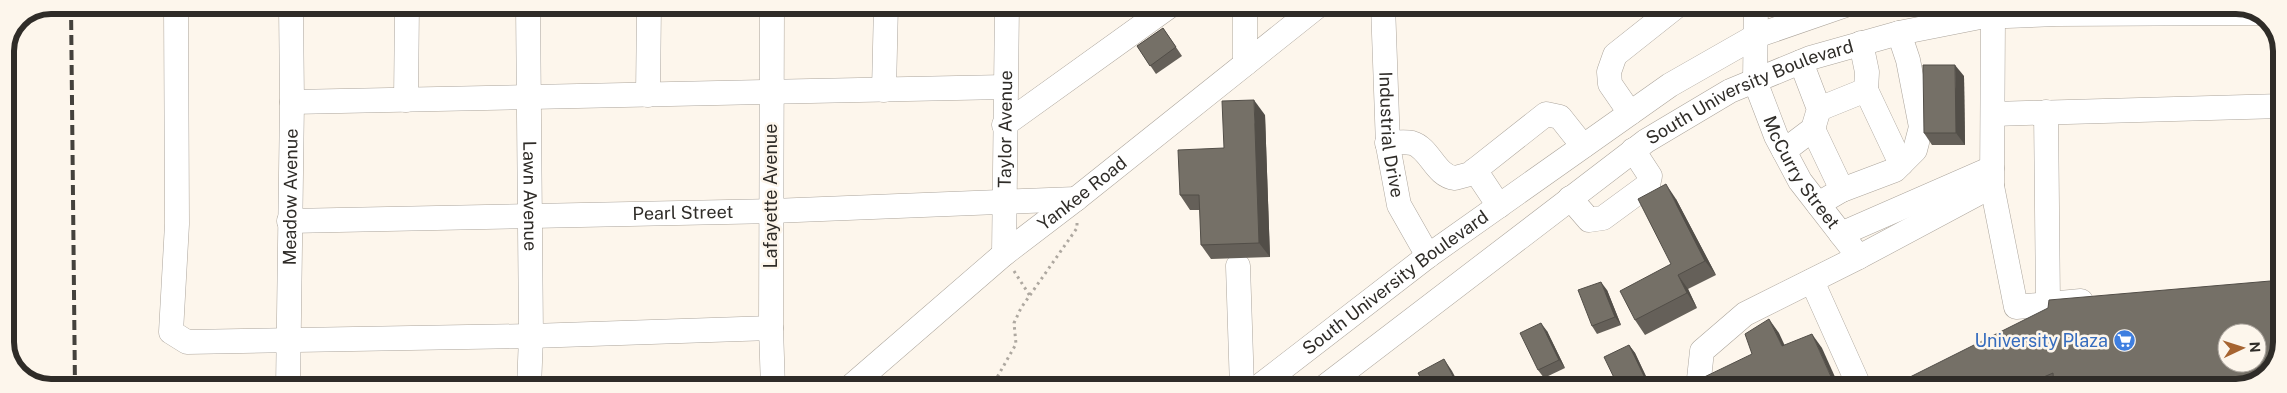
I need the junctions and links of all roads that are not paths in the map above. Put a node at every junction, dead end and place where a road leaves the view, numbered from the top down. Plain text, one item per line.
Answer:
1 (176, 14) edge
2 (291, 14) edge
3 (407, 14) edge
4 (528, 14) edge
5 (649, 14) edge
6 (772, 14) edge
7 (886, 14) edge
8 (1007, 14) edge
9 (1158, 14) edge
10 (1245, 14) edge
11 (1308, 14) edge
12 (1383, 14) edge
13 (1667, 14) edge
14 (1756, 14) edge
15 (1820, 14) edge
16 (2056, 14) edge
17 (2056, 14) edge
18 (2241, 14) edge
19 (1993, 16) junction
20 (1899, 33) junction
21 (1756, 36) junction
22 (1860, 43) junction
23 (1801, 62) junction
24 (1245, 64) junction
25 (1755, 81) junction
26 (1005, 87) junction
27 (884, 90) junction
28 (1866, 90) junction
29 (772, 92) junction
30 (648, 94) junction
31 (528, 97) junction
32 (406, 100) junction
33 (292, 102) junction
34 (2273, 106) edge
35 (2046, 112) junction
36 (1630, 113) junction
37 (1993, 114) junction
38 (1816, 119) junction
39 (1004, 125) junction
40 (1387, 143) junction
41 (1583, 146) junction
42 (1633, 150) junction
43 (1784, 151) junction
44 (1901, 164) junction
45 (1475, 170) junction
46 (1992, 177) junction
47 (1842, 190) junction
48 (1570, 198) junction
49 (1076, 199) junction
50 (1004, 202) junction
51 (1818, 204) junction
52 (1499, 206) junction
53 (772, 211) junction
54 (530, 217) junction
55 (290, 221) junction
56 (1841, 234) junction
57 (1004, 254) junction
58 (1428, 256) junction
59 (1859, 258) junction
60 (1238, 266) dead end
61 (1812, 281) junction
62 (2106, 299) edge
63 (2048, 304) junction
64 (2016, 307) junction
65 (771, 328) junction
66 (2009, 331) edge
67 (531, 336) junction
68 (290, 341) junction
69 (288, 379) edge
70 (529, 379) edge
71 (773, 379) edge
72 (859, 379) edge
73 (1242, 379) edge
74 (1269, 379) edge
75 (1335, 379) edge
76 (1699, 379) edge
77 (1856, 379) edge

1 - 68 street
2 - 33 street, Meadow Avenue
3 - 32 street
4 - 31 street, Lawn Avenue
5 - 30 street
6 - 29 street, Lafayette Avenue
7 - 27 street
8 - 26 street, Taylor Avenue
9 - 39 street
10 - 24 street
11 - 24 street, Yankee Road
12 - 40 street, Industrial Drive
13 - 36 street
14 - 21 street
15 - 21 street, South University Boulevard
16 - 19 street, South University Boulevard
17 - 18 street, South University Boulevard
19 - 20 street, South University Boulevard
19 - 37 street
20 - 22 street, South University Boulevard
20 - 44 street
21 - 25 street
21 - 36 street, South University Boulevard
22 - 23 street, South University Boulevard
22 - 28 street
23 - 25 street, South University Boulevard
23 - 38 street
24 - 49 street, Yankee Road
25 - 42 street, South University Boulevard
25 - 43 street, McCurry Street
26 - 27 street
26 - 39 street, Taylor Avenue
27 - 29 street
28 - 38 street
28 - 44 street
29 - 30 street
29 - 53 street, Lafayette Avenue
30 - 31 street
31 - 32 street
31 - 54 street, Lawn Avenue
32 - 33 street
33 - 55 street, Meadow Avenue
34 - 35 street
35 - 37 street
35 - 63 street
36 - 41 street, South University Boulevard
37 - 46 street
38 - 43 street
38 - 47 street
39 - 50 street, Taylor Avenue
40 - 45 street
40 - 58 street, Industrial Drive
41 - 45 street
41 - 52 street, South University Boulevard
42 - 48 street, South University Boulevard
42 - 48 street
43 - 51 street, McCurry Street
44 - 47 street
45 - 52 street
46 - 56 street
46 - 59 street
46 - 64 street
47 - 51 street
48 - 75 street, South University Boulevard
49 - 50 street, Pearl Street
49 - 57 street, Yankee Road
50 - 53 street, Pearl Street
50 - 57 street, Taylor Avenue
51 - 56 street, McCurry Street
52 - 58 street, South University Boulevard
53 - 54 street, Pearl Street
53 - 65 street, Lafayette Avenue
54 - 55 street, Pearl Street
54 - 67 street, Lawn Avenue
55 - 68 street, Meadow Avenue
56 - 59 street, McCurry Street
57 - 72 street, Yankee Road
58 - 74 street, South University Boulevard
59 - 61 street
60 - 73 street
61 - 76 street
61 - 77 street
62 - 63 street
63 - 64 street
64 - 66 street
65 - 67 street
65 - 71 street, Lafayette Avenue
67 - 68 street
67 - 70 street, Lawn Avenue
68 - 69 street, Meadow Avenue

